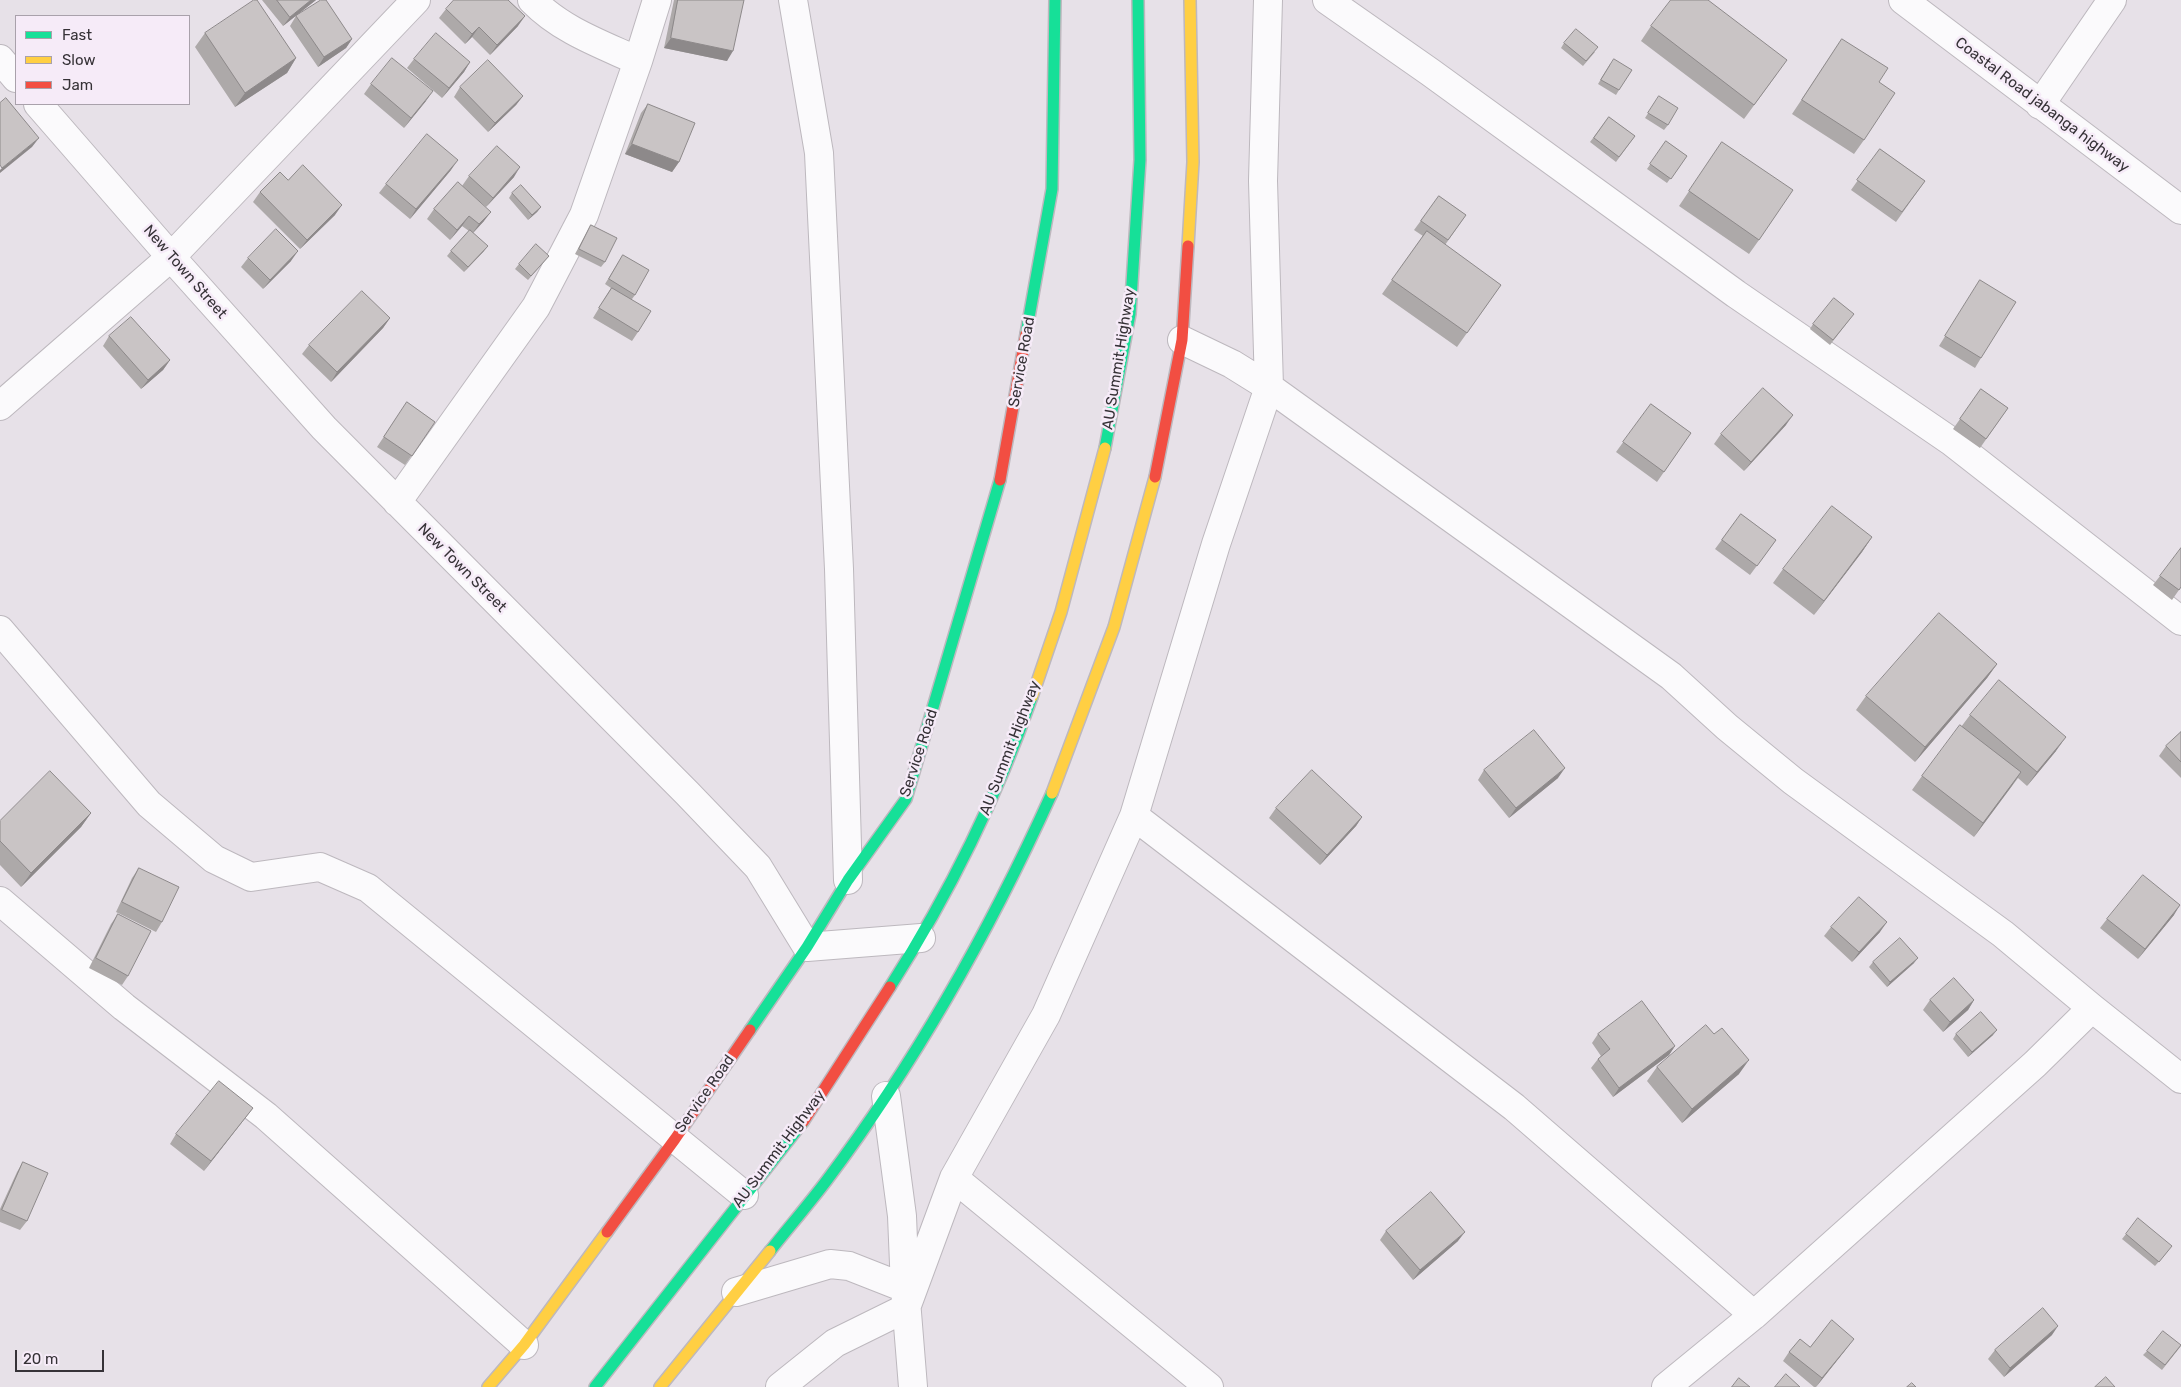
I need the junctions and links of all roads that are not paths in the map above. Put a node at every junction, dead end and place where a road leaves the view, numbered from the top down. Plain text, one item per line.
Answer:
1 (416, 0) edge
2 (532, 0) edge
3 (657, 0) edge
4 (793, 0) edge
5 (1055, 0) edge
6 (1138, 0) edge
7 (1190, 0) edge
8 (1268, 0) edge
9 (1326, 0) edge
10 (1903, 0) edge
11 (2112, 0) edge
12 (0, 59) edge
13 (638, 61) junction
14 (15, 77) edge
15 (39, 105) edge
16 (2040, 105) junction
17 (2179, 205) edge
18 (171, 257) junction
19 (1182, 340) junction
20 (1269, 387) junction
21 (0, 406) edge
22 (397, 502) junction
23 (2181, 621) edge
24 (0, 630) edge
25 (1134, 816) junction
26 (848, 880) junction
27 (0, 901) edge
28 (921, 938) junction
29 (808, 947) junction
30 (2092, 1008) junction
31 (2181, 1078) edge
32 (886, 1096) junction
33 (675, 1139) junction
34 (954, 1178) junction
35 (744, 1195) junction
36 (736, 1292) junction
37 (906, 1298) junction
38 (1754, 1315) junction
39 (524, 1345) junction
40 (488, 1387) edge
41 (594, 1387) edge
42 (660, 1387) edge
43 (780, 1387) edge
44 (913, 1387) edge
45 (1209, 1387) edge
46 (1666, 1387) edge

1 - 18 street
2 - 13 street
3 - 13 street
4 - 26 street
5 - 26 main road, Service Road
6 - 28 main road, AU Summit Highway
7 - 19 main road
8 - 20 street
9 - 23 street
10 - 16 street, Coastal Road jabanga highway
11 - 16 street
12 - 14 street
13 - 22 street
15 - 18 street, New Town Street
16 - 17 street, Coastal Road jabanga highway
18 - 21 street
18 - 22 street, New Town Street
19 - 20 street
19 - 32 main road
20 - 25 street
20 - 30 street
22 - 29 street, New Town Street
24 - 33 street
25 - 34 street
25 - 38 street
26 - 29 main road, Service Road
27 - 39 street
28 - 29 street
28 - 35 main road, AU Summit Highway
29 - 33 main road, Service Road
30 - 31 street
30 - 38 street
32 - 36 main road
32 - 37 street
33 - 35 street
33 - 39 main road, Service Road
34 - 37 street
34 - 45 street
35 - 41 main road, AU Summit Highway
36 - 37 street
36 - 42 main road
37 - 43 street
37 - 44 street
38 - 46 street
39 - 40 main road, Service Road

